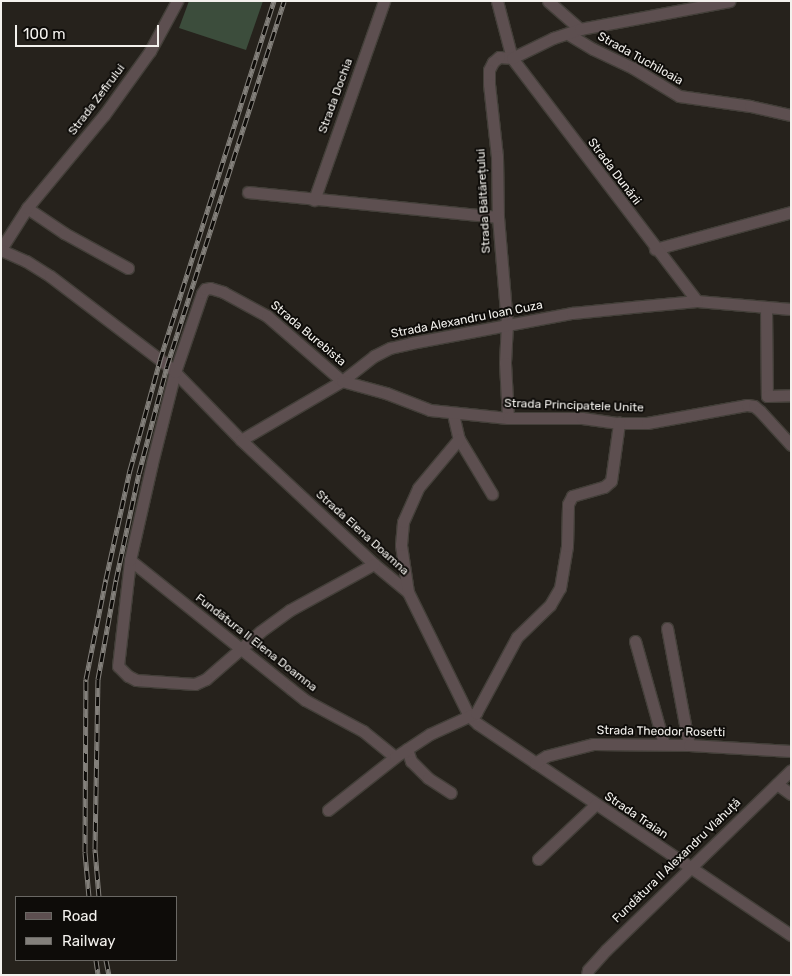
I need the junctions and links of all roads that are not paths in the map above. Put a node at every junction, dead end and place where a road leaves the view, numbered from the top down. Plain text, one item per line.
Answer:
1 (177, 1) edge
2 (384, 1) edge
3 (497, 1) edge
4 (548, 1) edge
5 (729, 1) edge
6 (580, 29) junction
7 (568, 34) junction
8 (512, 58) junction
9 (791, 114) edge
10 (248, 192) dead end
11 (314, 200) junction
12 (27, 208) junction
13 (791, 212) edge
14 (498, 217) junction
15 (655, 248) junction
16 (1, 250) edge
17 (128, 268) dead end
18 (697, 301) junction
19 (766, 308) junction
20 (791, 309) edge
21 (507, 324) junction
22 (175, 372) junction
23 (342, 382) junction
24 (791, 394) edge
25 (768, 396) junction
26 (754, 406) junction
27 (453, 414) junction
28 (508, 418) junction
29 (619, 423) junction
30 (458, 439) junction
31 (241, 440) junction
32 (791, 445) edge
33 (492, 494) dead end
34 (130, 560) junction
35 (374, 564) junction
36 (408, 592) junction
37 (667, 628) dead end
38 (635, 640) dead end
39 (240, 650) junction
40 (469, 716) junction
41 (664, 744) junction
42 (690, 745) junction
43 (408, 749) junction
44 (791, 751) edge
45 (395, 757) junction
46 (535, 763) junction
47 (791, 770) edge
48 (777, 784) junction
49 (450, 793) dead end
50 (791, 794) edge
51 (594, 805) junction
52 (328, 810) dead end
53 (538, 859) dead end
54 (690, 868) junction
55 (791, 935) edge
56 (587, 975) edge

1 - 12 street, Strada Zefirului
2 - 11 street, Strada Dochia
3 - 8 street
4 - 6 street
5 - 6 street
6 - 7 street
7 - 8 street
7 - 9 street, Strada Tuchiloaia
8 - 14 street, Strada Băltărețului
8 - 15 street, Strada Dunării
10 - 11 street
11 - 14 street
12 - 16 street, Strada Zefirului
12 - 17 street
13 - 15 street
14 - 21 street, Strada Băltărețului
15 - 18 street, Strada Dunării
16 - 22 street
18 - 19 street, Strada Alexandru Ioan Cuza
18 - 21 street, Strada Alexandru Ioan Cuza
19 - 20 street, Strada Alexandru Ioan Cuza
19 - 25 street
21 - 23 street, Strada Alexandru Ioan Cuza
21 - 28 street, Strada Băltărețului
22 - 23 street, Strada Burebista
22 - 31 street
22 - 34 street
23 - 27 street, Strada Principatele Unite
23 - 31 street, Strada Alexandru Ioan Cuza
24 - 25 street
25 - 26 street
26 - 29 street, Strada Principatele Unite
26 - 32 street
27 - 28 street, Strada Principatele Unite
27 - 30 street
28 - 29 street, Strada Principatele Unite
29 - 40 street
30 - 33 street
30 - 36 street
31 - 35 street, Strada Elena Doamna
34 - 39 street, Fundătura II Elena Doamna
34 - 39 street
35 - 36 street, Strada Elena Doamna
35 - 39 street
36 - 40 street, Strada Elena Doamna
37 - 42 street
38 - 41 street
39 - 45 street, Fundătura II Elena Doamna
40 - 43 street
40 - 46 street, Strada Traian
41 - 42 street, Strada Theodor Rosetti
41 - 46 street, Strada Theodor Rosetti
42 - 44 street, Strada Theodor Rosetti
43 - 45 street
43 - 49 street
45 - 52 street
46 - 51 street, Strada Traian
47 - 48 street, Fundătura II Alexandru Vlahuță
48 - 50 street
48 - 54 street, Fundătura II Alexandru Vlahuță
51 - 53 street
51 - 54 street, Strada Traian
54 - 55 street, Strada Traian
54 - 56 street, Fundătura II Alexandru Vlahuță

